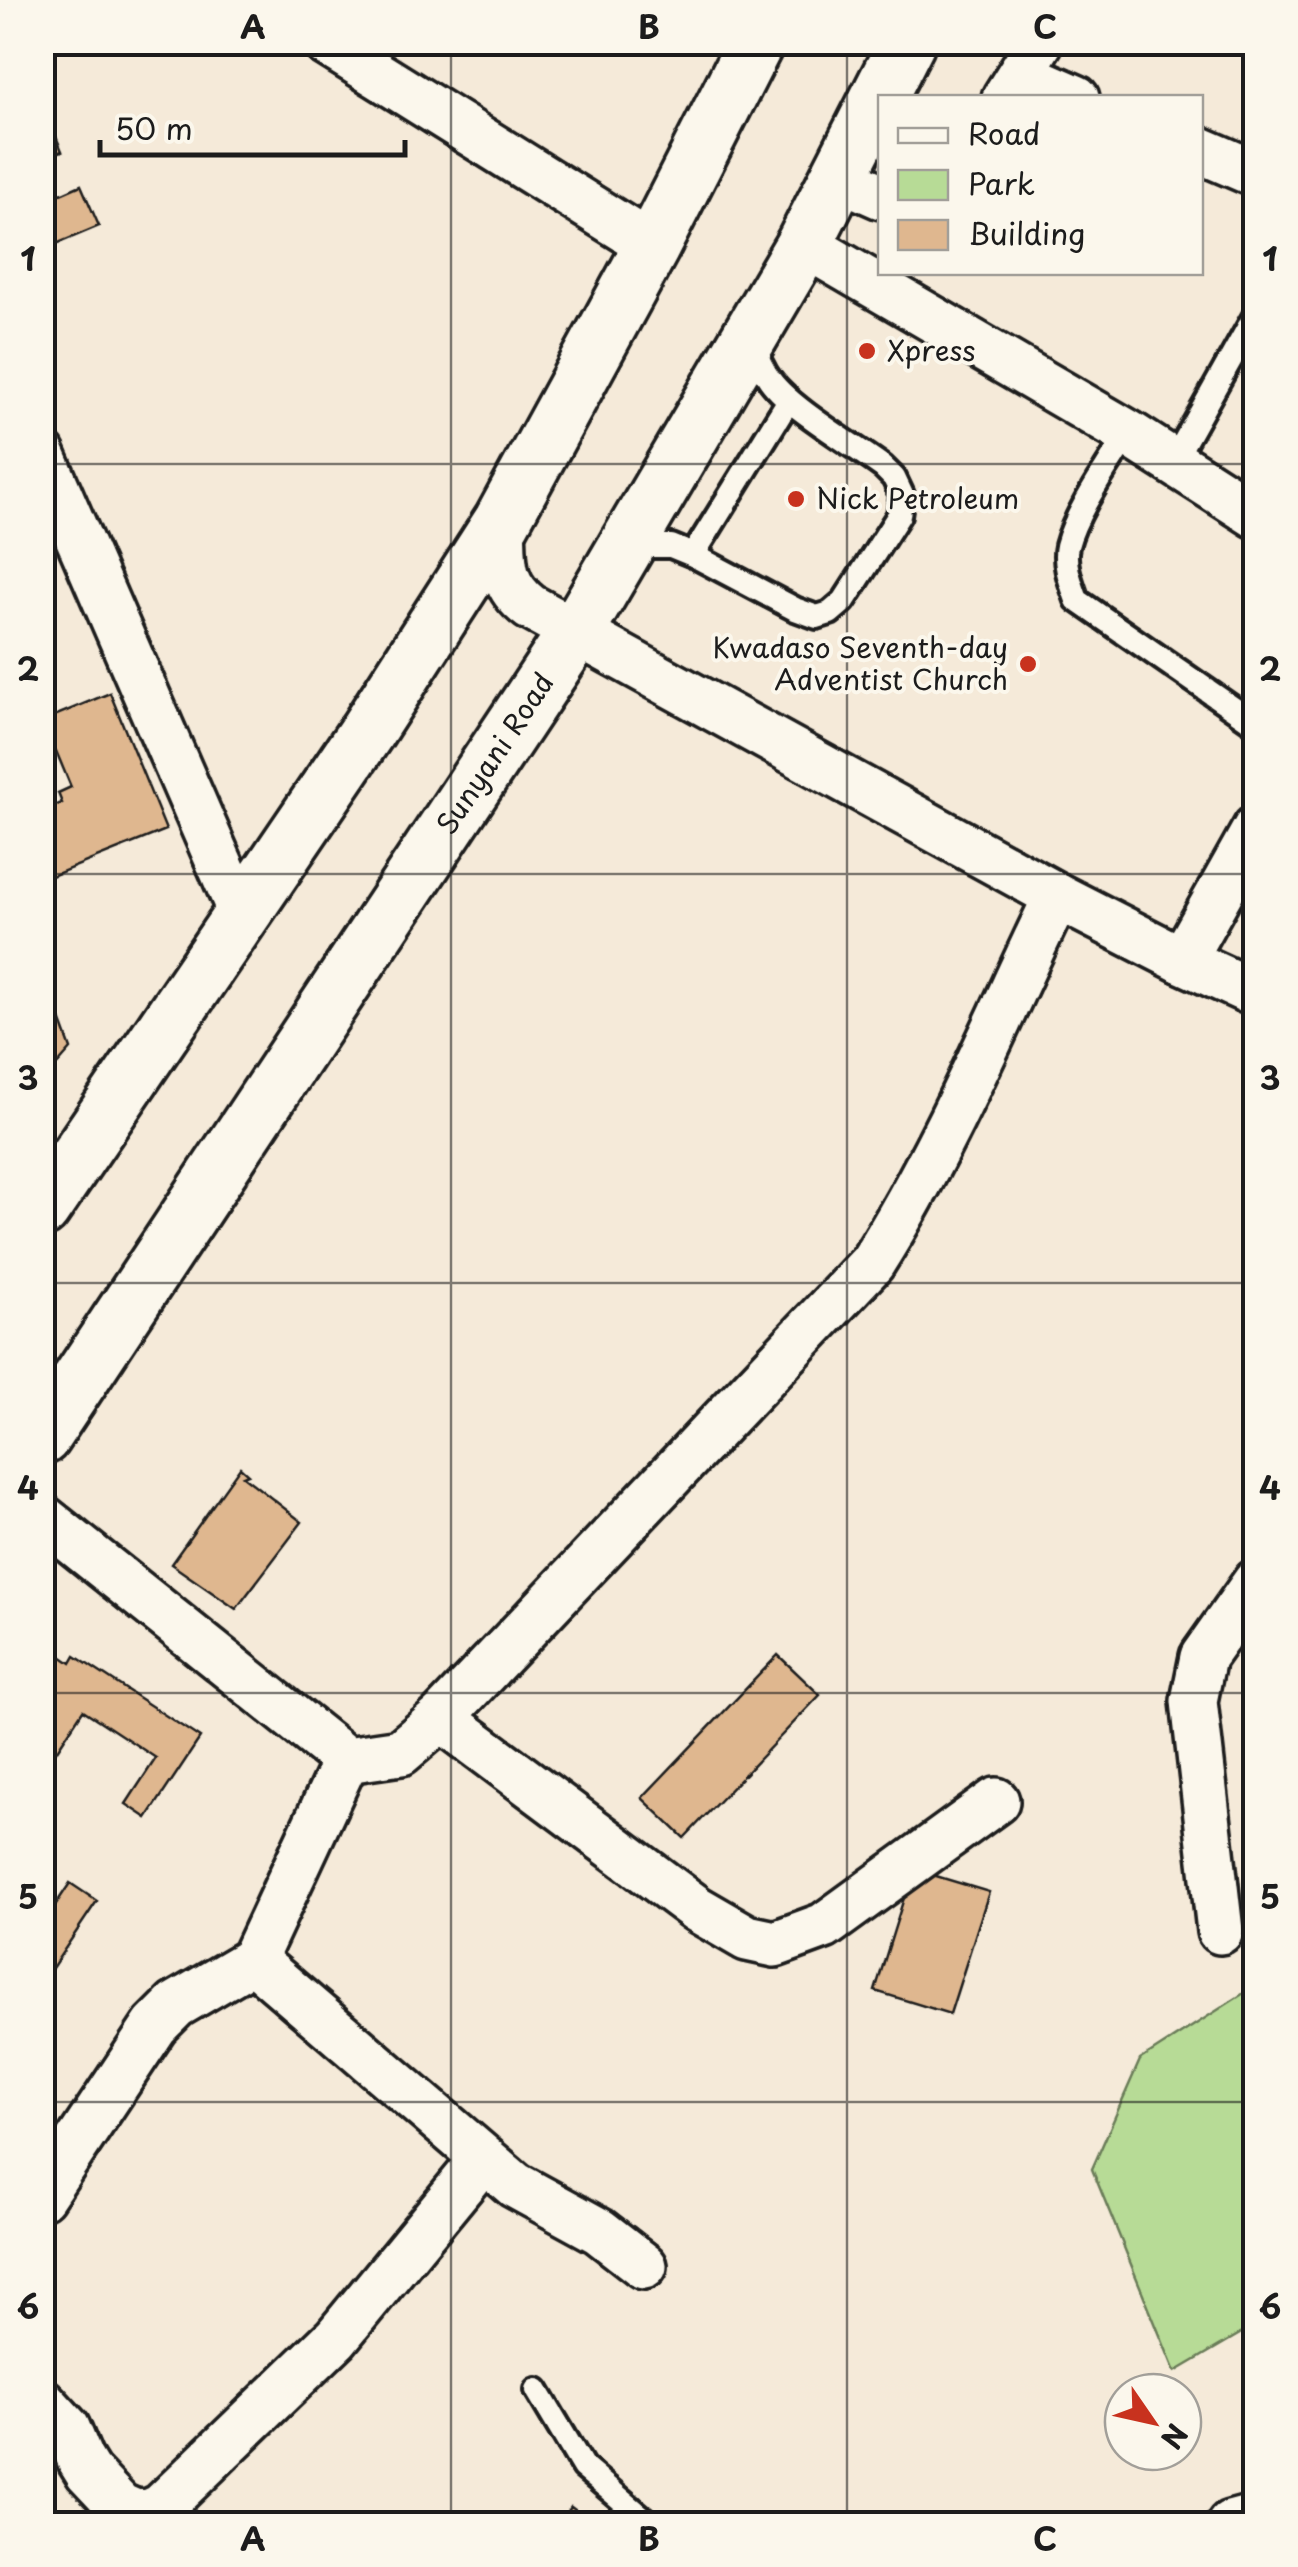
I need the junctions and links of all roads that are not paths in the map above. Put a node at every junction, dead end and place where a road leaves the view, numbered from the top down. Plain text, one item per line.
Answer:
1 (325, 42) edge
2 (756, 42) edge
3 (907, 42) edge
4 (1022, 71) edge
5 (889, 95) edge
6 (1070, 95) edge
7 (878, 129) edge
8 (1203, 151) edge
9 (1256, 174) edge
10 (859, 186) edge
11 (804, 244) junction
12 (652, 246) junction
13 (1256, 314) edge
14 (750, 336) junction
15 (789, 400) junction
16 (1128, 433) junction
17 (42, 454) edge
18 (1173, 462) junction
19 (1256, 515) edge
20 (502, 520) junction
21 (693, 554) junction
22 (622, 555) junction
23 (576, 632) junction
24 (1253, 722) dead end
25 (1256, 828) edge
26 (1057, 896) junction
27 (242, 915) junction
28 (1182, 960) junction
29 (1256, 994) edge
30 (42, 1210) edge
31 (42, 1438) edge
32 (42, 1517) edge
33 (1256, 1582) edge
34 (441, 1718) junction
35 (346, 1760) junction
36 (996, 1801) dead end
37 (1220, 1931) dead end
38 (253, 1960) junction
39 (483, 2160) junction
40 (42, 2196) edge
41 (644, 2266) dead end
42 (538, 2390) dead end
43 (42, 2400) edge
44 (145, 2519) edge
45 (650, 2524) edge

1 - 12 street
2 - 12 main road
3 - 5 main road, Sunyani Road
4 - 6 street
7 - 10 main road, Sunyani Road
8 - 9 street
10 - 11 main road, Sunyani Road
11 - 14 main road, Sunyani Road
11 - 16 street
12 - 20 main road
13 - 18 lane
14 - 15 lane
14 - 22 main road, Sunyani Road
15 - 21 lane
15 - 21 lane
16 - 18 street
16 - 24 lane
17 - 27 street
18 - 19 street
20 - 23 street
20 - 27 main road
21 - 22 lane
22 - 23 main road, Sunyani Road
23 - 26 street
23 - 31 main road, Sunyani Road
25 - 28 street
26 - 28 street
26 - 34 street
27 - 30 main road
28 - 29 street
32 - 35 street
33 - 37 street
34 - 35 street
34 - 36 street
35 - 38 street
38 - 39 street
38 - 40 street
39 - 41 street
39 - 44 street
42 - 45 lane
43 - 44 street

